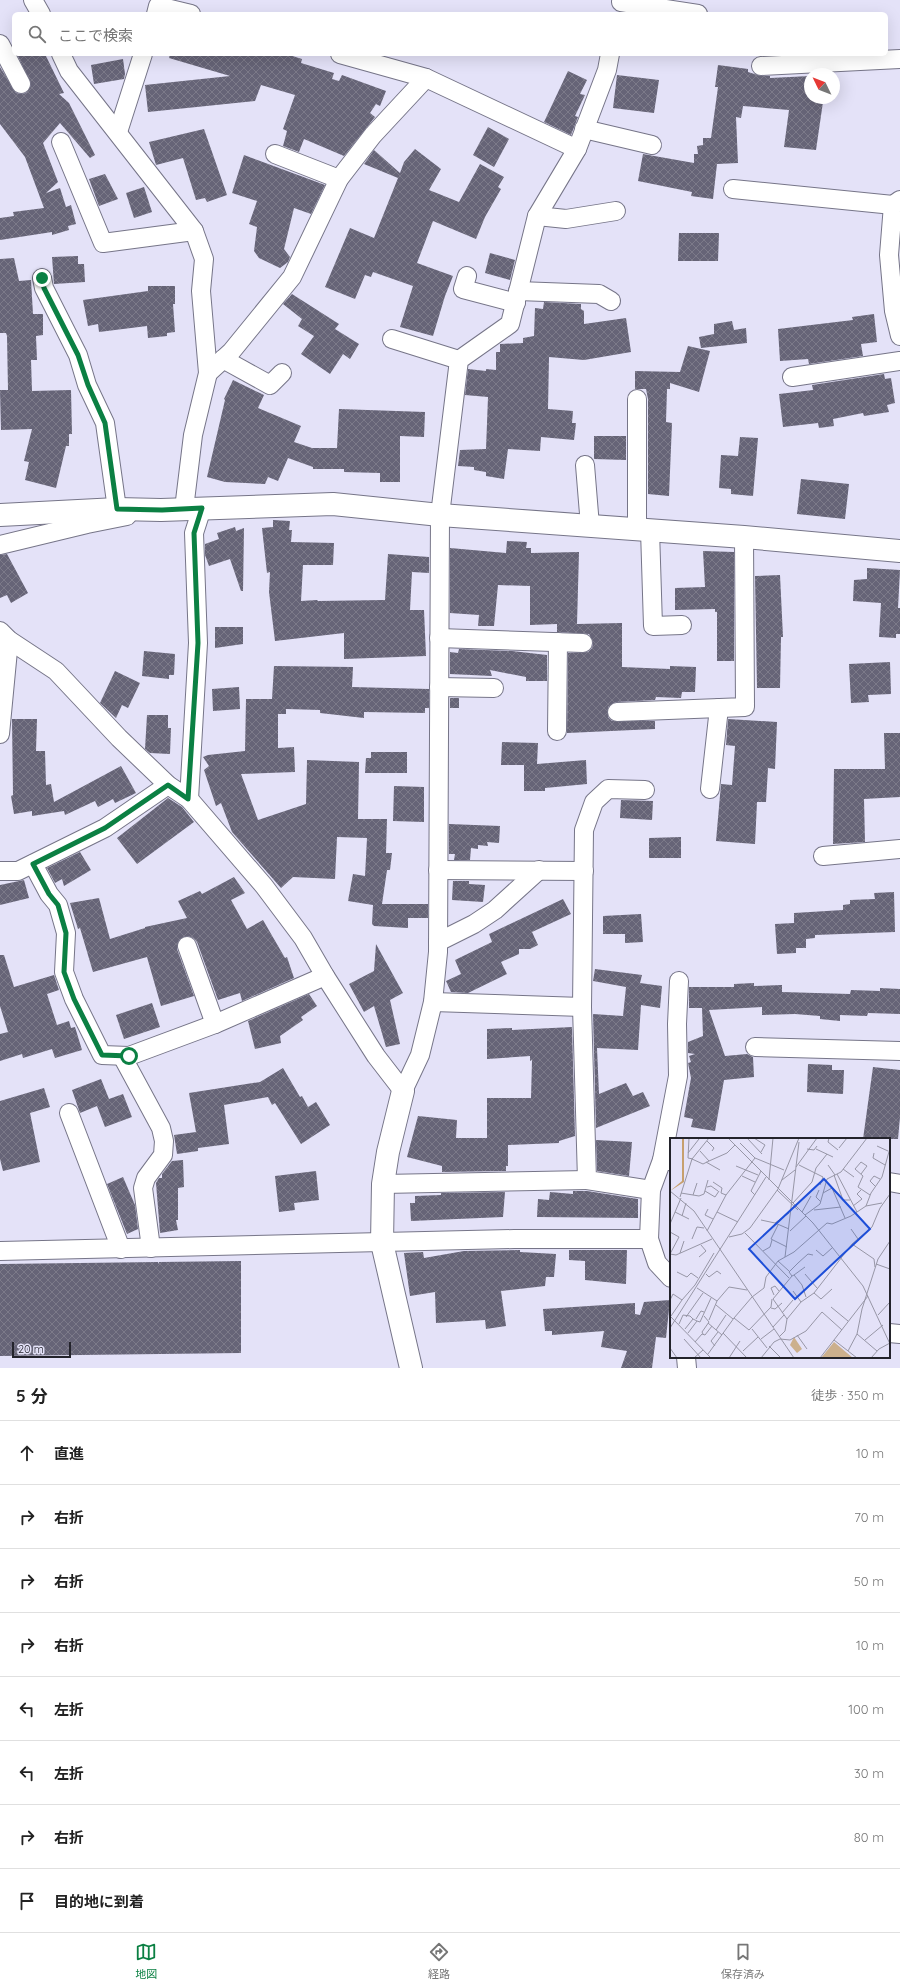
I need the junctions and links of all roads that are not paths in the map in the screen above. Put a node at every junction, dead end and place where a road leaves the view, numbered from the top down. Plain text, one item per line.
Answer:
1 (34, 0) edge
2 (620, 5) edge
3 (39, 12) edge
4 (156, 12) edge
5 (183, 12) edge
6 (681, 12) edge
7 (0, 44) edge
8 (62, 56) edge
9 (142, 56) edge
10 (347, 56) edge
11 (610, 56) edge
12 (900, 59) edge
13 (761, 66) dead end
14 (426, 78) junction
15 (21, 84) dead end
16 (584, 129) junction
17 (118, 132) junction
18 (61, 142) dead end
19 (652, 145) dead end
20 (577, 149) junction
21 (275, 154) dead end
22 (339, 179) junction
23 (733, 189) dead end
24 (897, 203) edge
25 (616, 211) dead end
26 (537, 216) junction
27 (194, 231) junction
28 (467, 276) dead end
29 (42, 278) dead end
30 (517, 297) junction
31 (610, 301) dead end
32 (897, 310) edge
33 (900, 336) edge
34 (392, 339) dead end
35 (223, 359) junction
36 (459, 360) junction
37 (900, 362) edge
38 (208, 373) junction
39 (282, 373) dead end
40 (792, 377) dead end
41 (637, 400) dead end
42 (585, 465) dead end
43 (193, 508) junction
44 (117, 509) junction
45 (162, 510) junction
46 (0, 515) edge
47 (440, 515) junction
48 (590, 526) junction
49 (644, 530) junction
50 (744, 537) junction
51 (0, 544) edge
52 (900, 551) edge
53 (682, 625) dead end
54 (5, 636) edge
55 (439, 638) junction
56 (558, 642) junction
57 (583, 643) dead end
58 (439, 687) junction
59 (494, 688) dead end
60 (719, 708) junction
61 (617, 712) dead end
62 (557, 731) dead end
63 (0, 734) edge
64 (168, 785) junction
65 (710, 789) dead end
66 (646, 790) dead end
67 (188, 799) junction
68 (900, 849) edge
69 (823, 856) dead end
70 (33, 864) junction
71 (438, 870) junction
72 (538, 870) junction
73 (0, 871) edge
74 (584, 871) junction
75 (438, 942) junction
76 (187, 946) dead end
77 (325, 976) junction
78 (679, 981) dead end
79 (433, 1002) junction
80 (582, 1007) junction
81 (215, 1024) junction
82 (755, 1047) dead end
83 (900, 1051) edge
84 (122, 1056) junction
85 (403, 1091) junction
86 (69, 1113) dead end
87 (666, 1161) edge
88 (587, 1180) junction
89 (890, 1182) edge
90 (383, 1184) junction
91 (900, 1184) edge
92 (651, 1190) junction
93 (649, 1239) junction
94 (382, 1243) junction
95 (151, 1248) junction
96 (121, 1249) junction
97 (0, 1251) edge
98 (670, 1277) edge
99 (890, 1333) edge
100 (900, 1334) edge
101 (411, 1368) edge

1 - 3 street
2 - 6 street
4 - 5 street
7 - 15 street
8 - 17 street
9 - 17 street
10 - 14 street
11 - 16 street
12 - 13 street
14 - 20 street
14 - 22 street
16 - 19 street
16 - 20 street
17 - 27 street
18 - 27 street
20 - 26 street
21 - 22 street
22 - 35 street
23 - 24 street
24 - 32 street
25 - 26 street
26 - 30 street
27 - 38 street
28 - 30 street
29 - 44 street
30 - 31 street
30 - 36 street
32 - 33 street
34 - 36 street
35 - 38 street
35 - 39 street
36 - 47 street
37 - 40 street
38 - 43 street
41 - 49 street
42 - 48 street
43 - 45 street
43 - 47 street
43 - 67 street
44 - 45 street
44 - 46 street
45 - 51 street
47 - 48 street
47 - 55 street
48 - 49 street
49 - 50 street
49 - 53 street
50 - 52 street
50 - 60 street
54 - 63 street
54 - 64 street
55 - 56 street
55 - 58 street
56 - 57 street
56 - 62 street
58 - 59 street
58 - 71 street
60 - 61 street
60 - 65 street
64 - 67 street
64 - 70 street
66 - 74 street
67 - 77 street
68 - 69 street
70 - 73 street
70 - 84 street
71 - 72 street
71 - 75 street
72 - 74 street
72 - 75 street
74 - 80 street
75 - 79 street
76 - 81 street
77 - 81 street
77 - 85 street
78 - 87 street
79 - 80 street
79 - 85 street
80 - 88 street
81 - 84 street
82 - 83 street
84 - 95 street
85 - 90 street
86 - 96 street
87 - 92 street
88 - 90 street
88 - 92 street
89 - 91 street
90 - 94 street
92 - 93 street
93 - 94 street
93 - 98 street
94 - 95 street
94 - 101 street
95 - 96 street
96 - 97 street
99 - 100 street

